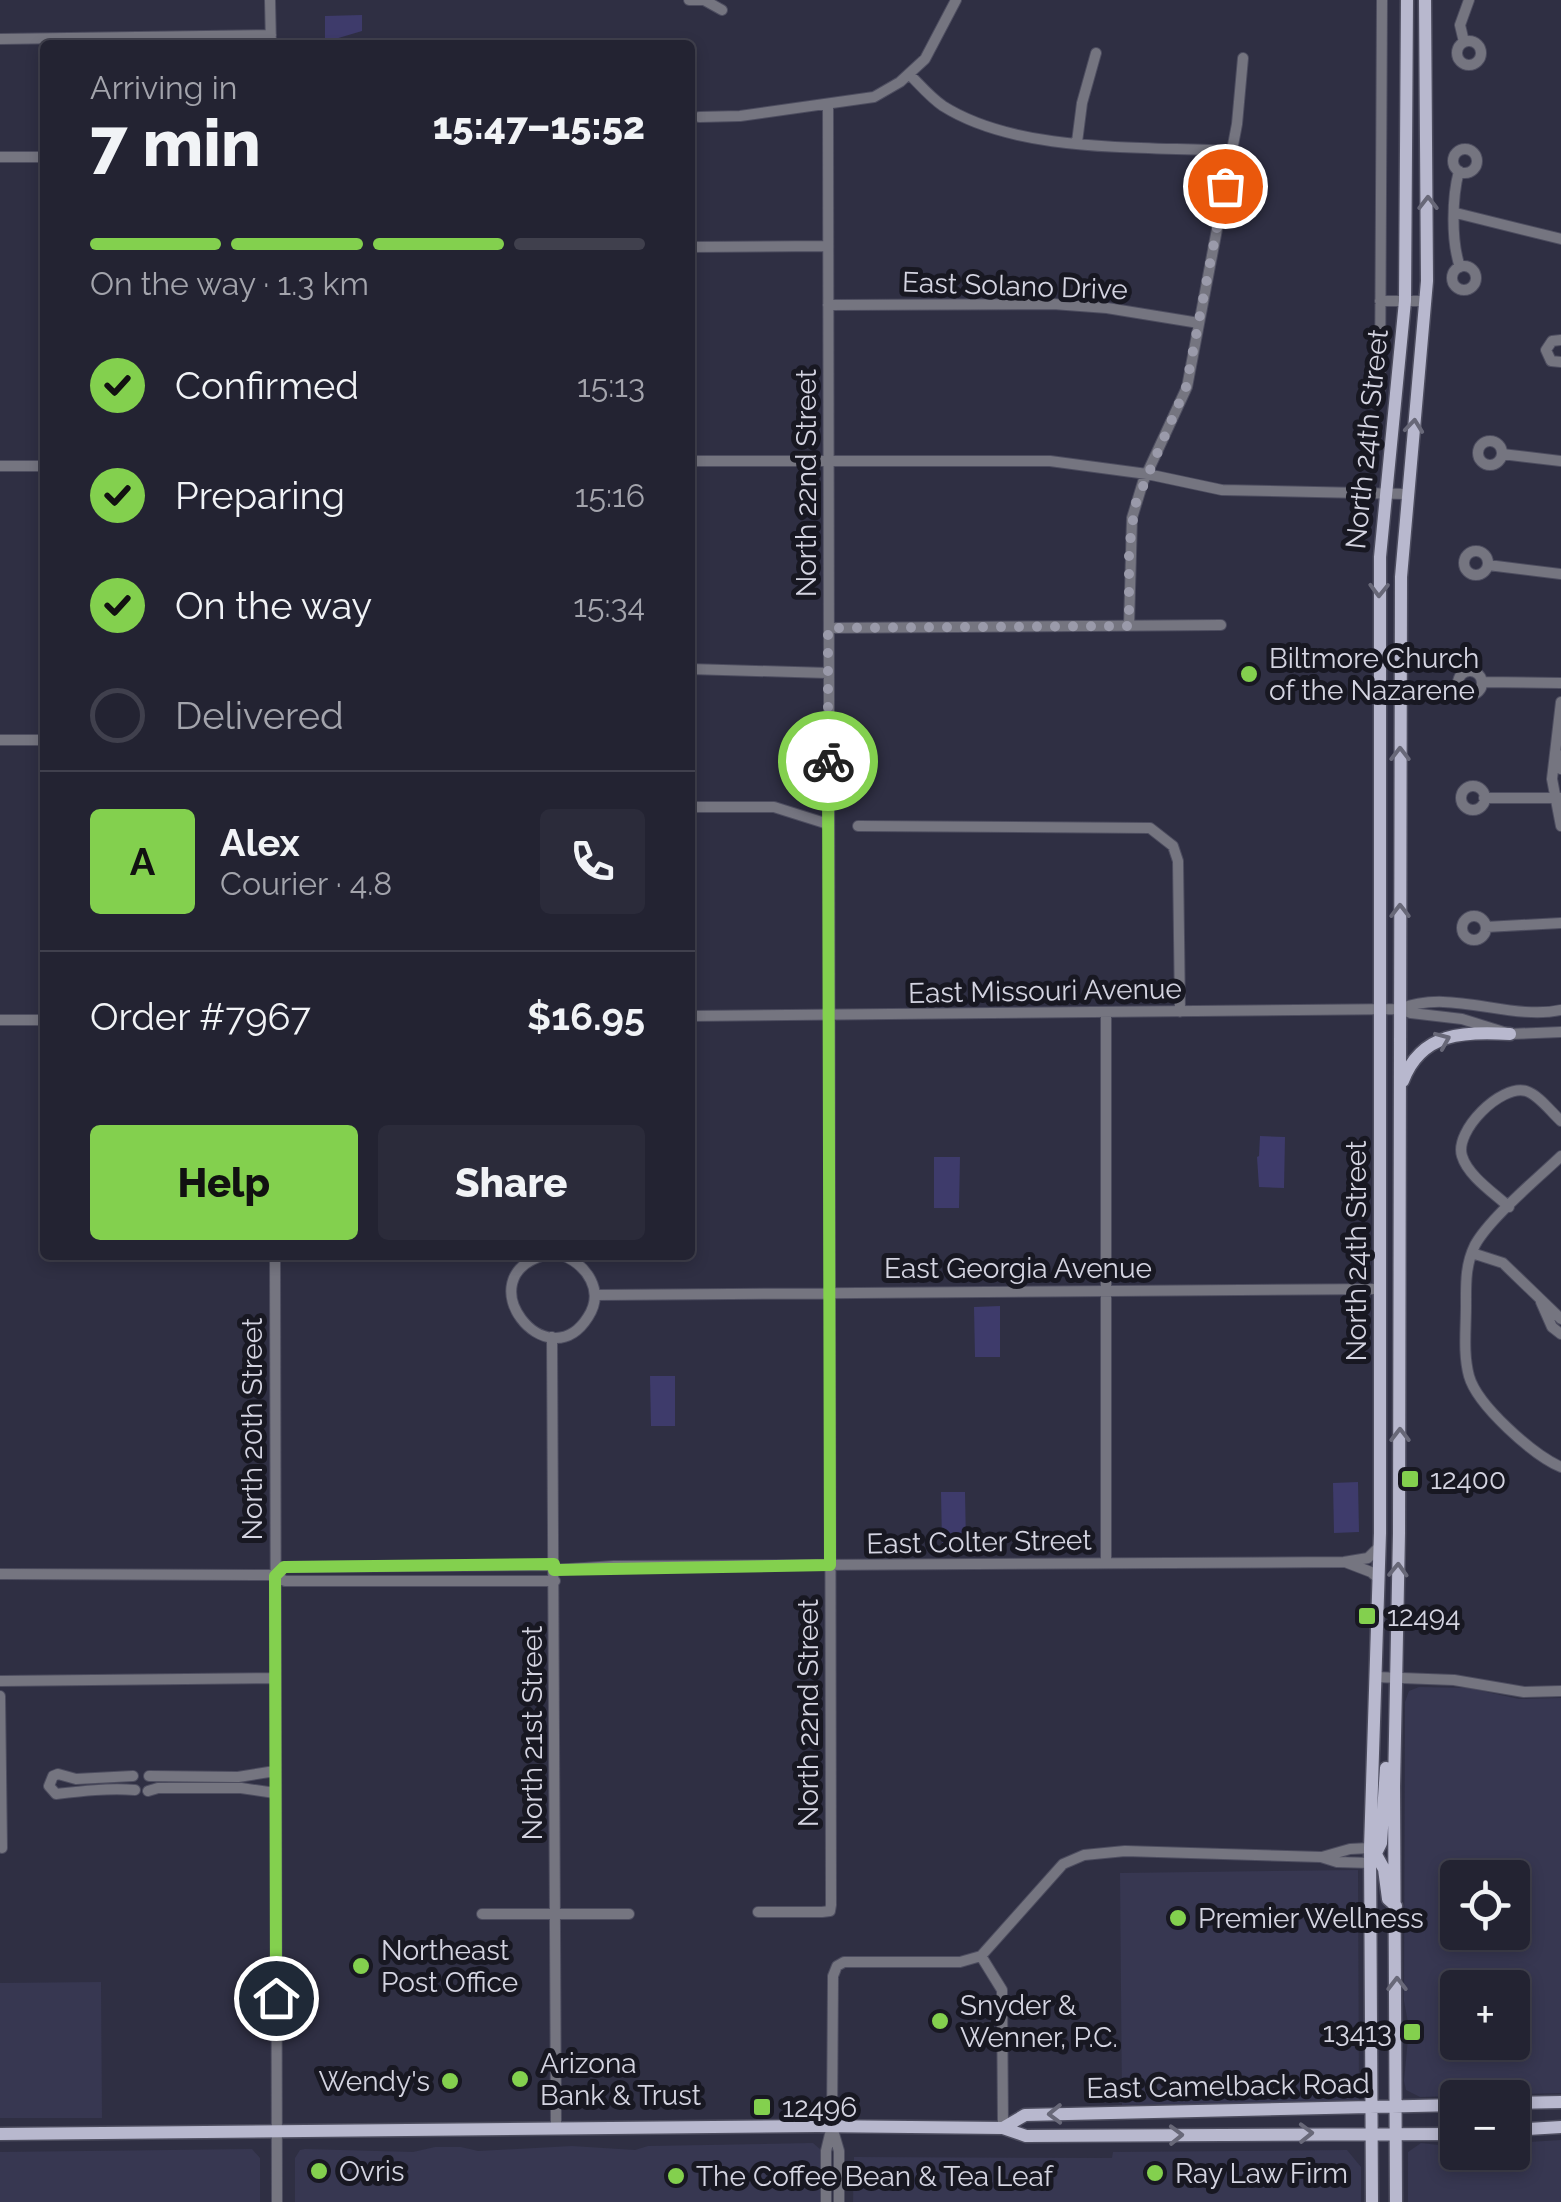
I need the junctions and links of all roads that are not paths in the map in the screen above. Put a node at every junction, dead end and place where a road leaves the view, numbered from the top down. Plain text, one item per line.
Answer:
1 (270, 0) edge
2 (689, 0) edge
3 (956, 0) edge
4 (1382, 0) edge
5 (1407, 0) edge
6 (1426, 0) edge
7 (1470, 0) edge
8 (722, 10) dead end
9 (0, 38) edge
10 (271, 40) edge
11 (1464, 42) dead end
12 (1096, 53) dead end
13 (1244, 58) dead end
14 (909, 74) junction
15 (828, 104) junction
16 (699, 117) dead end
17 (1076, 142) junction
18 (1232, 151) junction
19 (0, 157) edge
20 (40, 157) edge
21 (1460, 172) dead end
22 (1456, 213) junction
23 (1561, 238) edge
24 (828, 246) junction
25 (695, 247) edge
26 (1460, 267) dead end
27 (1380, 300) junction
28 (1404, 301) junction
29 (1426, 301) junction
30 (828, 304) junction
31 (1199, 324) junction
32 (1561, 340) edge
33 (1561, 362) edge
34 (1380, 389) dead end
35 (1502, 454) dead end
36 (828, 460) junction
37 (695, 461) edge
38 (1561, 461) edge
39 (0, 466) edge
40 (40, 466) edge
41 (1147, 474) junction
42 (1385, 492) junction
43 (1407, 494) junction
44 (1488, 564) dead end
45 (1561, 574) edge
46 (1221, 625) dead end
47 (1129, 626) junction
48 (828, 628) junction
49 (695, 670) edge
50 (828, 674) junction
51 (1482, 682) dead end
52 (1561, 683) edge
53 (1561, 702) edge
54 (1378, 722) junction
55 (1400, 722) junction
56 (0, 740) edge
57 (40, 740) edge
58 (1556, 752) junction
59 (1561, 768) edge
60 (1484, 798) dead end
61 (1557, 799) edge
62 (695, 807) edge
63 (828, 824) junction
64 (858, 826) dead end
65 (1561, 826) edge
66 (1561, 923) edge
67 (1486, 927) dead end
68 (1379, 1008) junction
69 (1400, 1009) junction
70 (1561, 1010) edge
71 (1180, 1012) junction
72 (1106, 1013) junction
73 (1539, 1014) junction
74 (695, 1016) edge
75 (830, 1016) junction
76 (0, 1020) edge
77 (40, 1020) edge
78 (1553, 1032) edge
79 (1510, 1034) junction
80 (1400, 1088) junction
81 (1561, 1121) edge
82 (1561, 1156) edge
83 (1509, 1208) junction
84 (1472, 1253) junction
85 (275, 1260) edge
86 (536, 1260) edge
87 (571, 1260) edge
88 (1381, 1289) junction
89 (1108, 1290) junction
90 (829, 1292) junction
91 (595, 1295) junction
92 (1542, 1302) junction
93 (1561, 1319) edge
94 (1561, 1334) edge
95 (552, 1337) junction
96 (1561, 1467) edge
97 (1380, 1547) junction
98 (1344, 1562) junction
99 (1106, 1563) junction
100 (830, 1565) junction
101 (554, 1572) junction
102 (0, 1574) edge
103 (275, 1576) junction
104 (1378, 1579) junction
105 (1395, 1676) junction
106 (1375, 1677) junction
107 (274, 1678) junction
108 (0, 1680) edge
109 (1561, 1691) edge
110 (0, 1696) edge
111 (275, 1771) junction
112 (133, 1776) junction
113 (150, 1776) junction
114 (134, 1790) junction
115 (148, 1791) junction
116 (275, 1794) junction
117 (2, 1848) edge
118 (1373, 1855) junction
119 (1396, 1906) junction
120 (758, 1912) dead end
121 (482, 1914) dead end
122 (555, 1914) junction
123 (628, 1914) dead end
124 (982, 1956) junction
125 (1561, 2102) edge
126 (1530, 2103) edge
127 (1440, 2107) edge
128 (1372, 2108) junction
129 (1396, 2108) junction
130 (832, 2126) junction
131 (1561, 2127) edge
132 (556, 2128) junction
133 (1003, 2128) junction
134 (1530, 2129) edge
135 (276, 2132) junction
136 (1372, 2132) junction
137 (1396, 2133) junction
138 (0, 2134) edge
139 (1440, 2134) edge
140 (276, 2202) edge
141 (826, 2202) edge
142 (839, 2202) edge
143 (1372, 2202) edge
144 (1396, 2202) edge

1 - 10 street
2 - 8 street
3 - 14 street
4 - 27 street, North 24th Street
5 - 28 main road, North 24th Street
29 -> 6 main road, North 24th Street
7 - 11 street
9 - 10 street
12 - 17 street
13 - 18 street
14 - 15 street
14 - 17 street
15 - 16 street
15 - 24 street, North 22nd Street
17 - 18 street
18 - 31 street
19 - 20 street
21 - 22 street
22 - 23 street
22 - 26 street
24 - 25 street
24 - 30 street, North 22nd Street
27 - 28 street, North 24th Street
27 - 34 street, North 24th Street
28 - 29 street, North 24th Street
28 - 42 main road, North 24th Street
43 -> 29 main road, North 24th Street
30 - 31 street, East Solano Drive
30 - 36 street, North 22nd Street
31 - 41 street
32 - 33 street
35 - 38 street
36 - 37 street
36 - 41 street
36 - 48 street, North 22nd Street
39 - 40 street
41 - 42 street
41 - 47 street
42 - 43 street
42 -> 54 main road, North 24th Street
43 - 55 main road, North 24th Street
44 - 45 street
46 - 47 street
47 - 48 street
48 - 50 street, North 22nd Street
49 - 50 street
50 - 63 street, North 22nd Street
51 - 52 street
53 - 58 street
54 - 55 main road
54 - 68 main road, North 24th Street
69 -> 55 main road, North 24th Street
56 - 57 street
58 - 59 street
58 - 61 street
60 - 61 street
61 - 65 street
62 - 63 street
63 - 75 street, North 22nd Street
64 - 71 street
66 - 67 street
68 - 69 street, East Missouri Avenue
68 - 71 street, East Missouri Avenue
68 - 88 main road, North 24th Street
69 - 73 street
69 - 79 street
69 - 80 main road, North 24th Street
70 - 73 street
71 - 72 street, East Missouri Avenue
72 - 75 street, East Missouri Avenue
72 - 89 street
73 - 78 street
74 - 75 street, East Missouri Avenue
75 - 90 street, North 22nd Street
76 - 77 street
78 - 79 street
80 -> 79 main road
105 -> 80 main road, North 24th Street
81 - 83 street
82 - 83 street
83 - 84 street
84 - 92 street
84 - 96 street
85 - 103 street, North 20th Street
86 - 95 street
87 - 91 street
88 - 89 street, East Georgia Avenue
88 - 97 main road, North 24th Street
89 - 90 street, East Georgia Avenue
89 - 99 street
90 - 91 street, East Georgia Avenue
90 - 100 street, North 22nd Street
91 - 95 street
92 - 93 street
92 - 94 street
95 - 101 street, North 21st Street
97 - 98 street, East Colter Street
97 - 104 main road, North 24th Street
98 - 99 street, East Colter Street
98 - 104 street, East Colter Street
99 - 100 street, East Colter Street
100 - 101 street, East Colter Street
100 - 120 street, North 22nd Street
101 - 103 street, East Colter Street
101 - 122 street, North 21st Street
102 - 103 street, East Colter Street
103 - 107 street, North 20th Street
104 - 106 main road, North 24th Street
105 - 106 street
105 - 109 street
105 - 118 main road
105 - 119 main road, North 24th Street
106 - 118 main road, North 24th Street
107 - 108 street
107 - 111 street, North 20th Street
110 - 117 street
111 - 113 street
111 - 116 street, North 20th Street
112 - 113 street
112 - 114 street
112 - 114 street
113 - 115 street
114 - 115 street
115 - 116 street
116 - 135 street, North 20th Street
118 - 119 main road
118 - 124 street
118 - 128 main road, North 24th Street
129 -> 119 main road, North 24th Street
121 - 122 street
122 - 123 street
122 - 132 street, North 21st Street
124 - 130 street
124 - 133 street
125 - 126 main road
127 - 129 main road, East Camelback Road
128 - 129 main road, East Camelback Road
128 -> 133 main road, East Camelback Road
128 - 136 main road, North 24th Street
129 - 137 main road, North 24th Street
130 - 132 main road, East Camelback Road
130 - 133 main road, East Camelback Road
130 - 141 street
130 - 142 street
131 - 134 main road
132 - 135 main road, East Camelback Road
133 -> 136 main road, East Camelback Road
135 - 138 main road, East Camelback Road
135 - 140 street, North 20th Street
136 - 137 main road, East Camelback Road
136 - 143 main road, North 24th Street
137 - 139 main road, East Camelback Road
137 - 144 main road, North 24th Street

